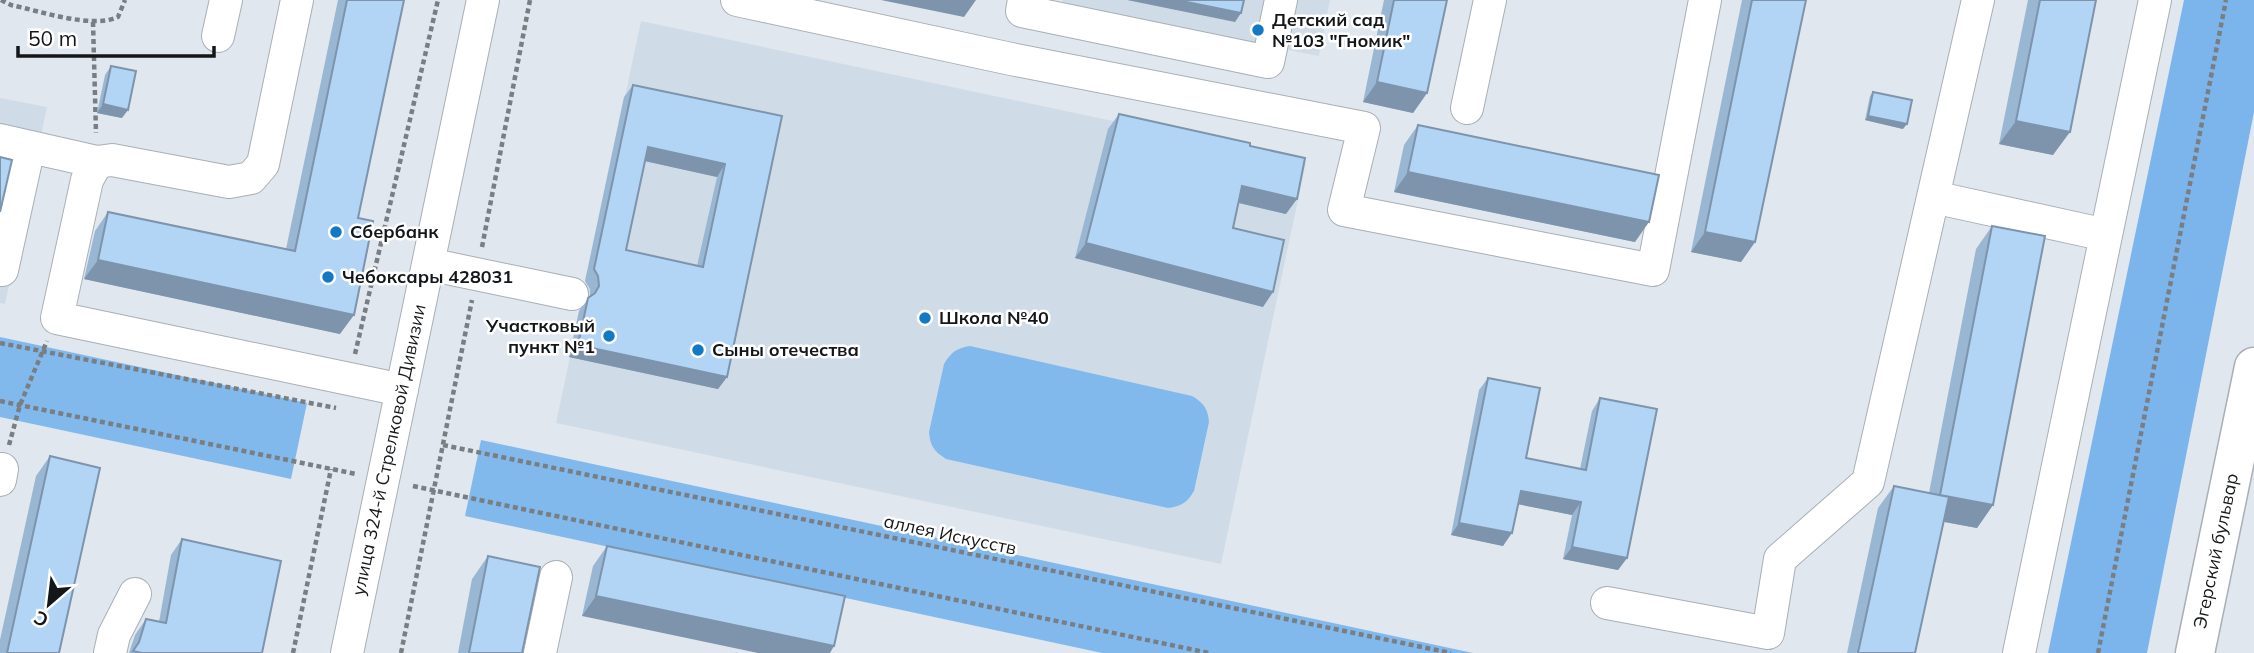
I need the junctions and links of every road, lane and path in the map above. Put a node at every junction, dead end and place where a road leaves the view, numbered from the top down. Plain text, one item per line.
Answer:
1 (1, 0) edge
2 (125, 0) edge
3 (226, 0) edge
4 (297, 0) edge
5 (438, 0) edge
6 (483, 0) edge
7 (530, 0) edge
8 (737, 0) edge
9 (1281, 0) edge
10 (1490, 0) edge
11 (1705, 0) edge
12 (1978, 0) edge
13 (2155, 0) edge
14 (2226, 0) edge
15 (1023, 5) edge
16 (93, 22) junction
17 (218, 36) dead end
18 (1011, 59) junction
19 (1467, 108) dead end
20 (15, 144) edge
21 (97, 162) junction
22 (1933, 197) junction
23 (2106, 235) junction
24 (428, 264) junction
25 (0, 270) edge
26 (477, 275) junction
27 (572, 294) dead end
28 (57, 318) junction
29 (0, 343) edge
30 (43, 351) junction
31 (2254, 367) edge
32 (350, 379) junction
33 (402, 390) junction
34 (0, 401) edge
35 (20, 405) junction
36 (343, 410) dead end
37 (443, 445) junction
38 (331, 469) junction
39 (1, 474) edge
40 (367, 477) dead end
41 (413, 486) dead end
42 (433, 491) junction
43 (2254, 500) edge
44 (556, 577) dead end
45 (135, 594) dead end
46 (1607, 603) dead end
47 (110, 653) edge
48 (293, 653) edge
49 (347, 653) edge
50 (401, 653) edge
51 (540, 653) edge
52 (1209, 653) edge
53 (1451, 653) edge
54 (2019, 653) edge
55 (2098, 653) edge
56 (2195, 653) edge
57 (2222, 653) edge

1 - 16 path
2 - 16 path
3 - 17 street
4 - 21 street
5 - 32 path
6 - 24 street, улица 324-й Стрелковой Дивизии
7 - 26 path
8 - 18 street
9 - 15 street
10 - 19 street
11 - 18 street
12 - 22 street
13 - 23 street
14 - 55 path
15 - 18 street
16 - 21 path
20 - 21 street
20 - 25 street
21 - 28 street
22 - 23 street
22 - 46 street
23 - 54 street
24 - 26 street
24 - 33 street, улица 324-й Стрелковой Дивизии
26 - 27 street
26 - 37 path
28 - 30 path
28 - 32 street
29 - 30 path
30 - 35 path
30 - 36 path
31 - 56 main road, Эгерский бульвар
32 - 33 street
33 - 49 street, улица 324-й Стрелковой Дивизии
34 - 35 path
35 - 38 path
35 - 39 path
37 - 42 path
37 - 53 path, аллея Искусств
38 - 40 path
38 - 48 path
41 - 42 path
42 - 50 path
42 - 52 path
43 - 57 main road, Эгерский бульвар
44 - 51 street
45 - 47 street

